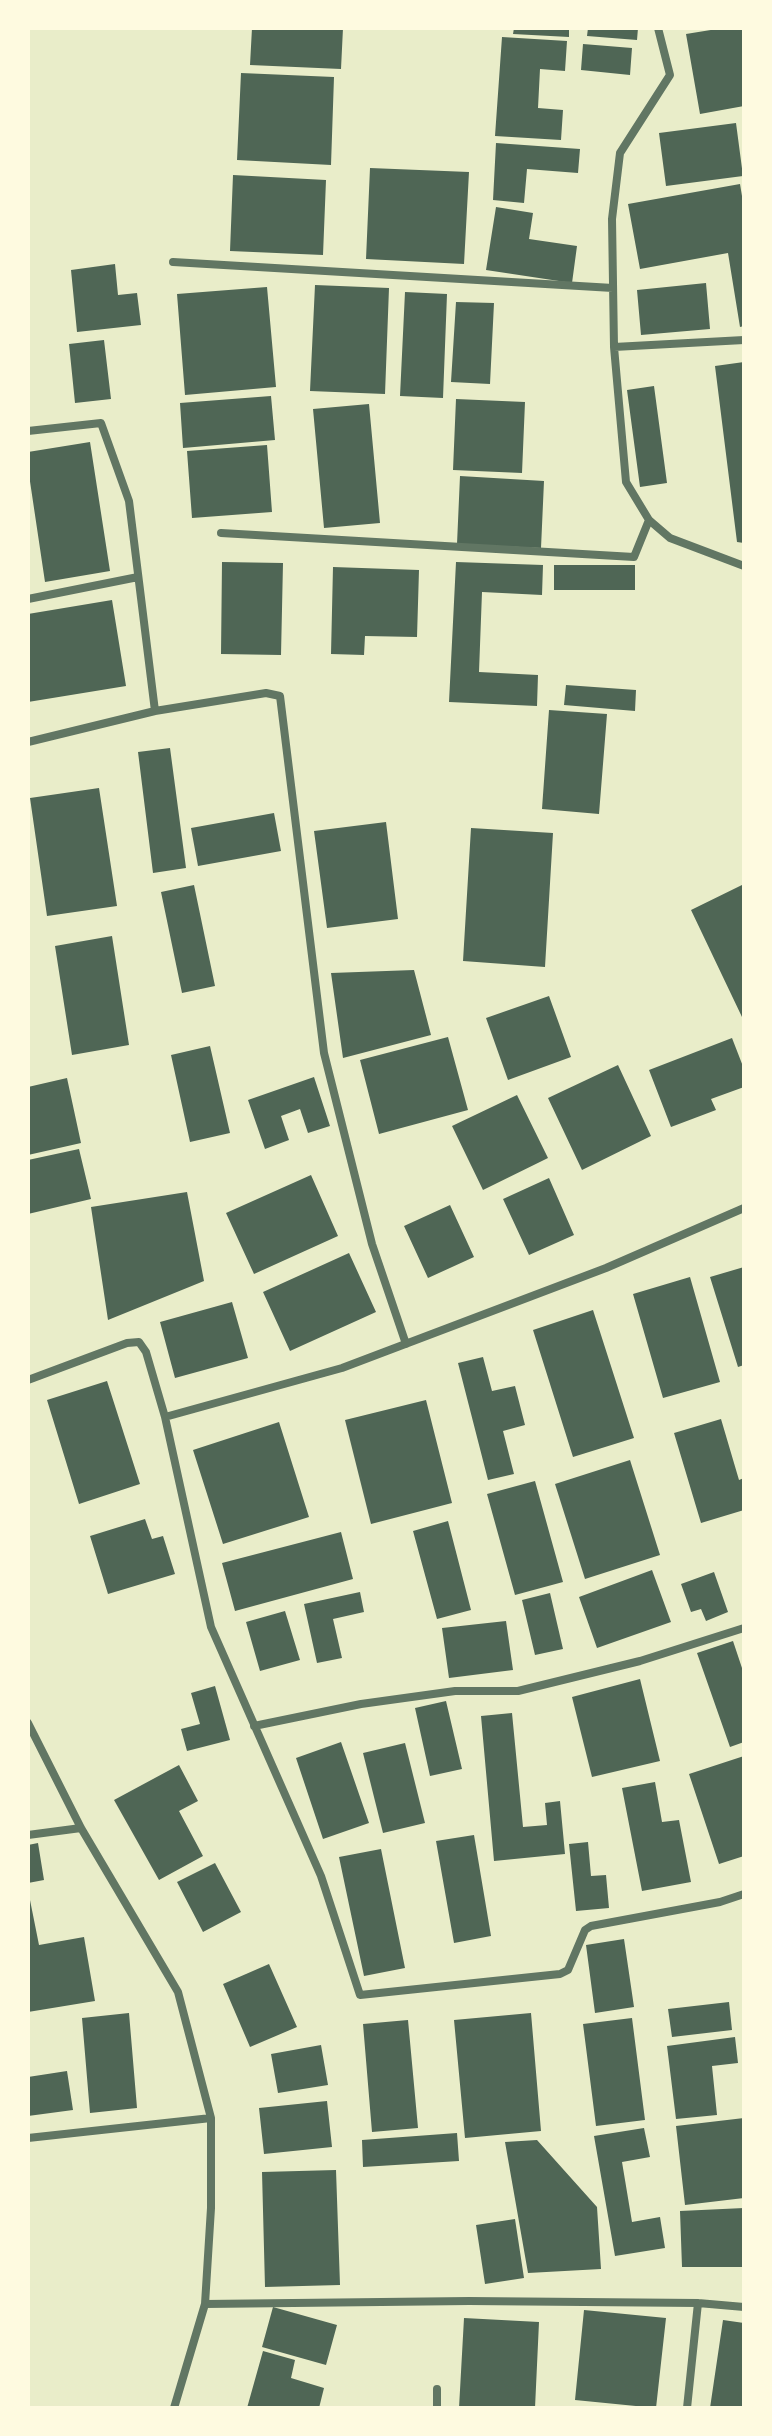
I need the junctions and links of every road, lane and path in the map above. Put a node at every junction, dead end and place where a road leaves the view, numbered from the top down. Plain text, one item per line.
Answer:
1 (658, 28) edge
2 (173, 262) dead end
3 (613, 288) junction
4 (744, 340) edge
5 (614, 347) junction
6 (28, 431) edge
7 (649, 520) junction
8 (221, 533) dead end
9 (744, 566) edge
10 (138, 577) junction
11 (28, 599) edge
12 (155, 711) junction
13 (28, 742) edge
14 (744, 1208) edge
15 (406, 1344) junction
16 (28, 1380) edge
17 (165, 1417) junction
18 (744, 1628) edge
19 (28, 1723) edge
20 (254, 1726) junction
21 (81, 1828) junction
22 (28, 1835) edge
23 (744, 1894) edge
24 (211, 2118) junction
25 (28, 2138) edge
26 (698, 2303) junction
27 (205, 2304) junction
28 (744, 2307) edge
29 (437, 2389) dead end
30 (174, 2408) edge
31 (437, 2408) edge
32 (687, 2408) edge

1 - 3 street
2 - 3 street
3 - 5 street
4 - 5 street
5 - 7 street
6 - 10 street
7 - 8 street
7 - 9 street
10 - 11 street
10 - 12 street
12 - 13 street
12 - 15 street
14 - 15 street
15 - 17 street
16 - 17 street
17 - 20 street
18 - 20 street
19 - 21 street
20 - 23 street
21 - 22 street
21 - 24 street
24 - 25 street
24 - 27 street
26 - 27 street
26 - 28 street
26 - 32 street
27 - 30 street
29 - 31 street

